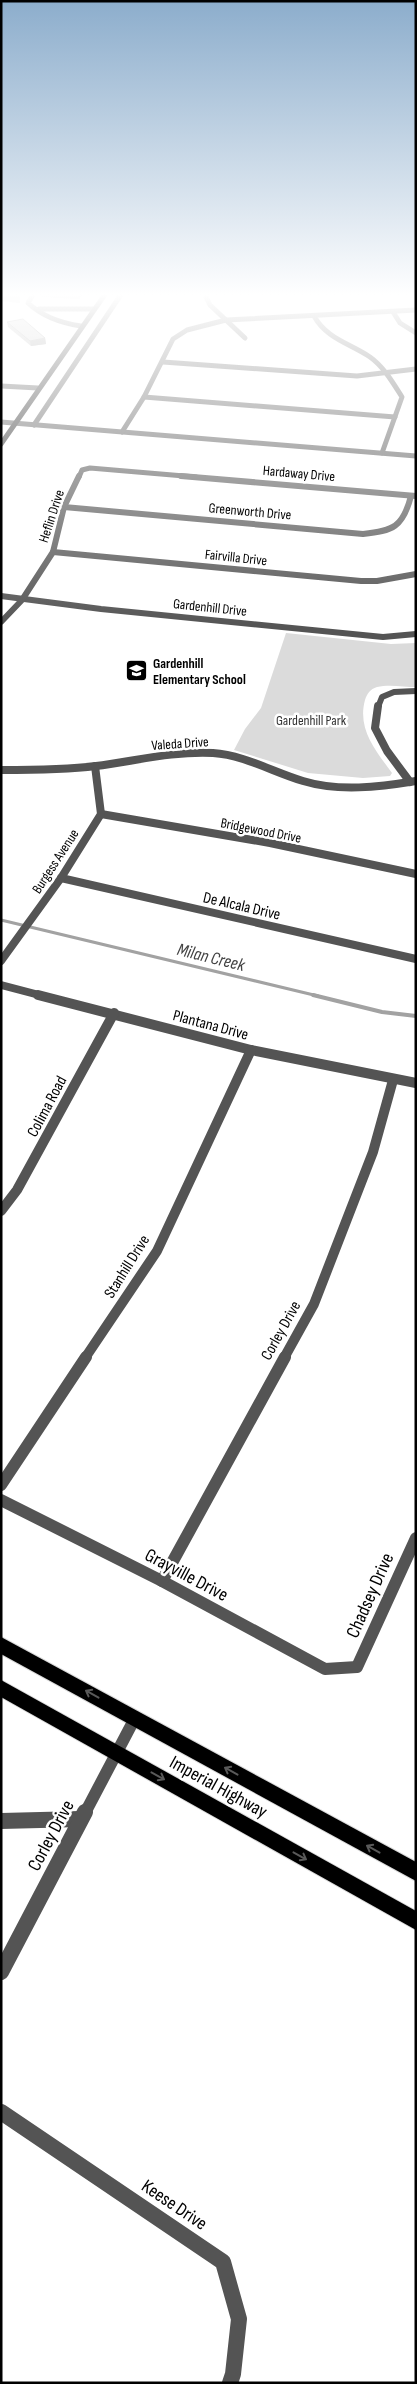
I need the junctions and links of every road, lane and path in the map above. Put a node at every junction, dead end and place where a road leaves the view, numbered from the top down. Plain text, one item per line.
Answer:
1 (27, 404) edge
2 (48, 404) edge
3 (139, 404) edge
4 (243, 404) edge
5 (399, 404) edge
6 (395, 417) junction
7 (1, 422) edge
8 (15, 423) junction
9 (34, 425) junction
10 (122, 432) junction
11 (1, 444) edge
12 (382, 453) junction
13 (416, 456) edge
14 (90, 468) joint
15 (414, 496) edge
16 (64, 507) junction
17 (53, 552) junction
18 (416, 574) edge
19 (1, 596) edge
20 (22, 600) junction
21 (1, 622) edge
22 (416, 634) edge
23 (416, 691) edge
24 (95, 766) junction
25 (1, 770) edge
26 (413, 781) edge
27 (101, 814) junction
28 (416, 874) edge
29 (61, 878) junction
30 (416, 959) edge
31 (1, 961) edge
32 (1, 985) edge
33 (114, 1013) junction
34 (251, 1050) junction
35 (393, 1080) junction
36 (416, 1083) edge
37 (1, 1210) edge
38 (1, 1485) edge
39 (1, 1500) edge
40 (416, 1538) edge
41 (162, 1581) junction
42 (1, 1645) edge
43 (357, 1667) joint
44 (1, 1688) edge
45 (135, 1718) junction
46 (116, 1752) junction
47 (80, 1819) junction
48 (1, 1821) edge
49 (416, 1872) edge
50 (416, 1921) edge
51 (1, 1972) edge
52 (1, 2112) edge
53 (230, 2383) edge

1 - 8 street
2 - 9 street
3 - 10 street
4 - 6 street
5 - 6 street
6 - 12 street
7 - 8 street
8 - 9 street
8 - 11 street
9 - 10 street
10 - 12 street
12 - 13 street
14 - 15 street, Hardaway Drive
14 - 16 street, Heflin Drive
15 - 16 street, Greenworth Drive
16 - 17 street, Heflin Drive
17 - 18 street, Fairvilla Drive
17 - 20 street, Heflin Drive
19 - 20 street, Gardenhill Drive
20 - 21 street, Heflin Drive
20 - 22 street, Gardenhill Drive
23 - 26 street
24 - 25 street, Valeda Drive
24 - 26 street, Valeda Drive
24 - 27 street
27 - 28 street, Bridgewood Drive
27 - 29 street, Burgess Avenue
29 - 30 street, De Alcala Drive
29 - 31 street, Burgess Avenue
32 - 33 street, Plantana Drive
33 - 34 street, Plantana Drive
33 - 37 street, Colima Road
34 - 35 street, Plantana Drive
34 - 38 street, Stanhill Drive
35 - 36 street, Plantana Drive
35 - 41 street, Corley Drive
39 - 41 street, Grayville Drive
40 - 43 street, Chadsey Drive
41 - 43 street, Grayville Drive
45 -> 42 main road, Imperial Highway
44 - 46 main road, Imperial Highway
45 - 46 street, Corley Drive
49 -> 45 main road, Imperial Highway
46 - 47 street, Corley Drive
46 -> 50 main road, Imperial Highway
47 - 48 street
47 - 51 street, Corley Drive
52 - 53 street, Keese Drive

